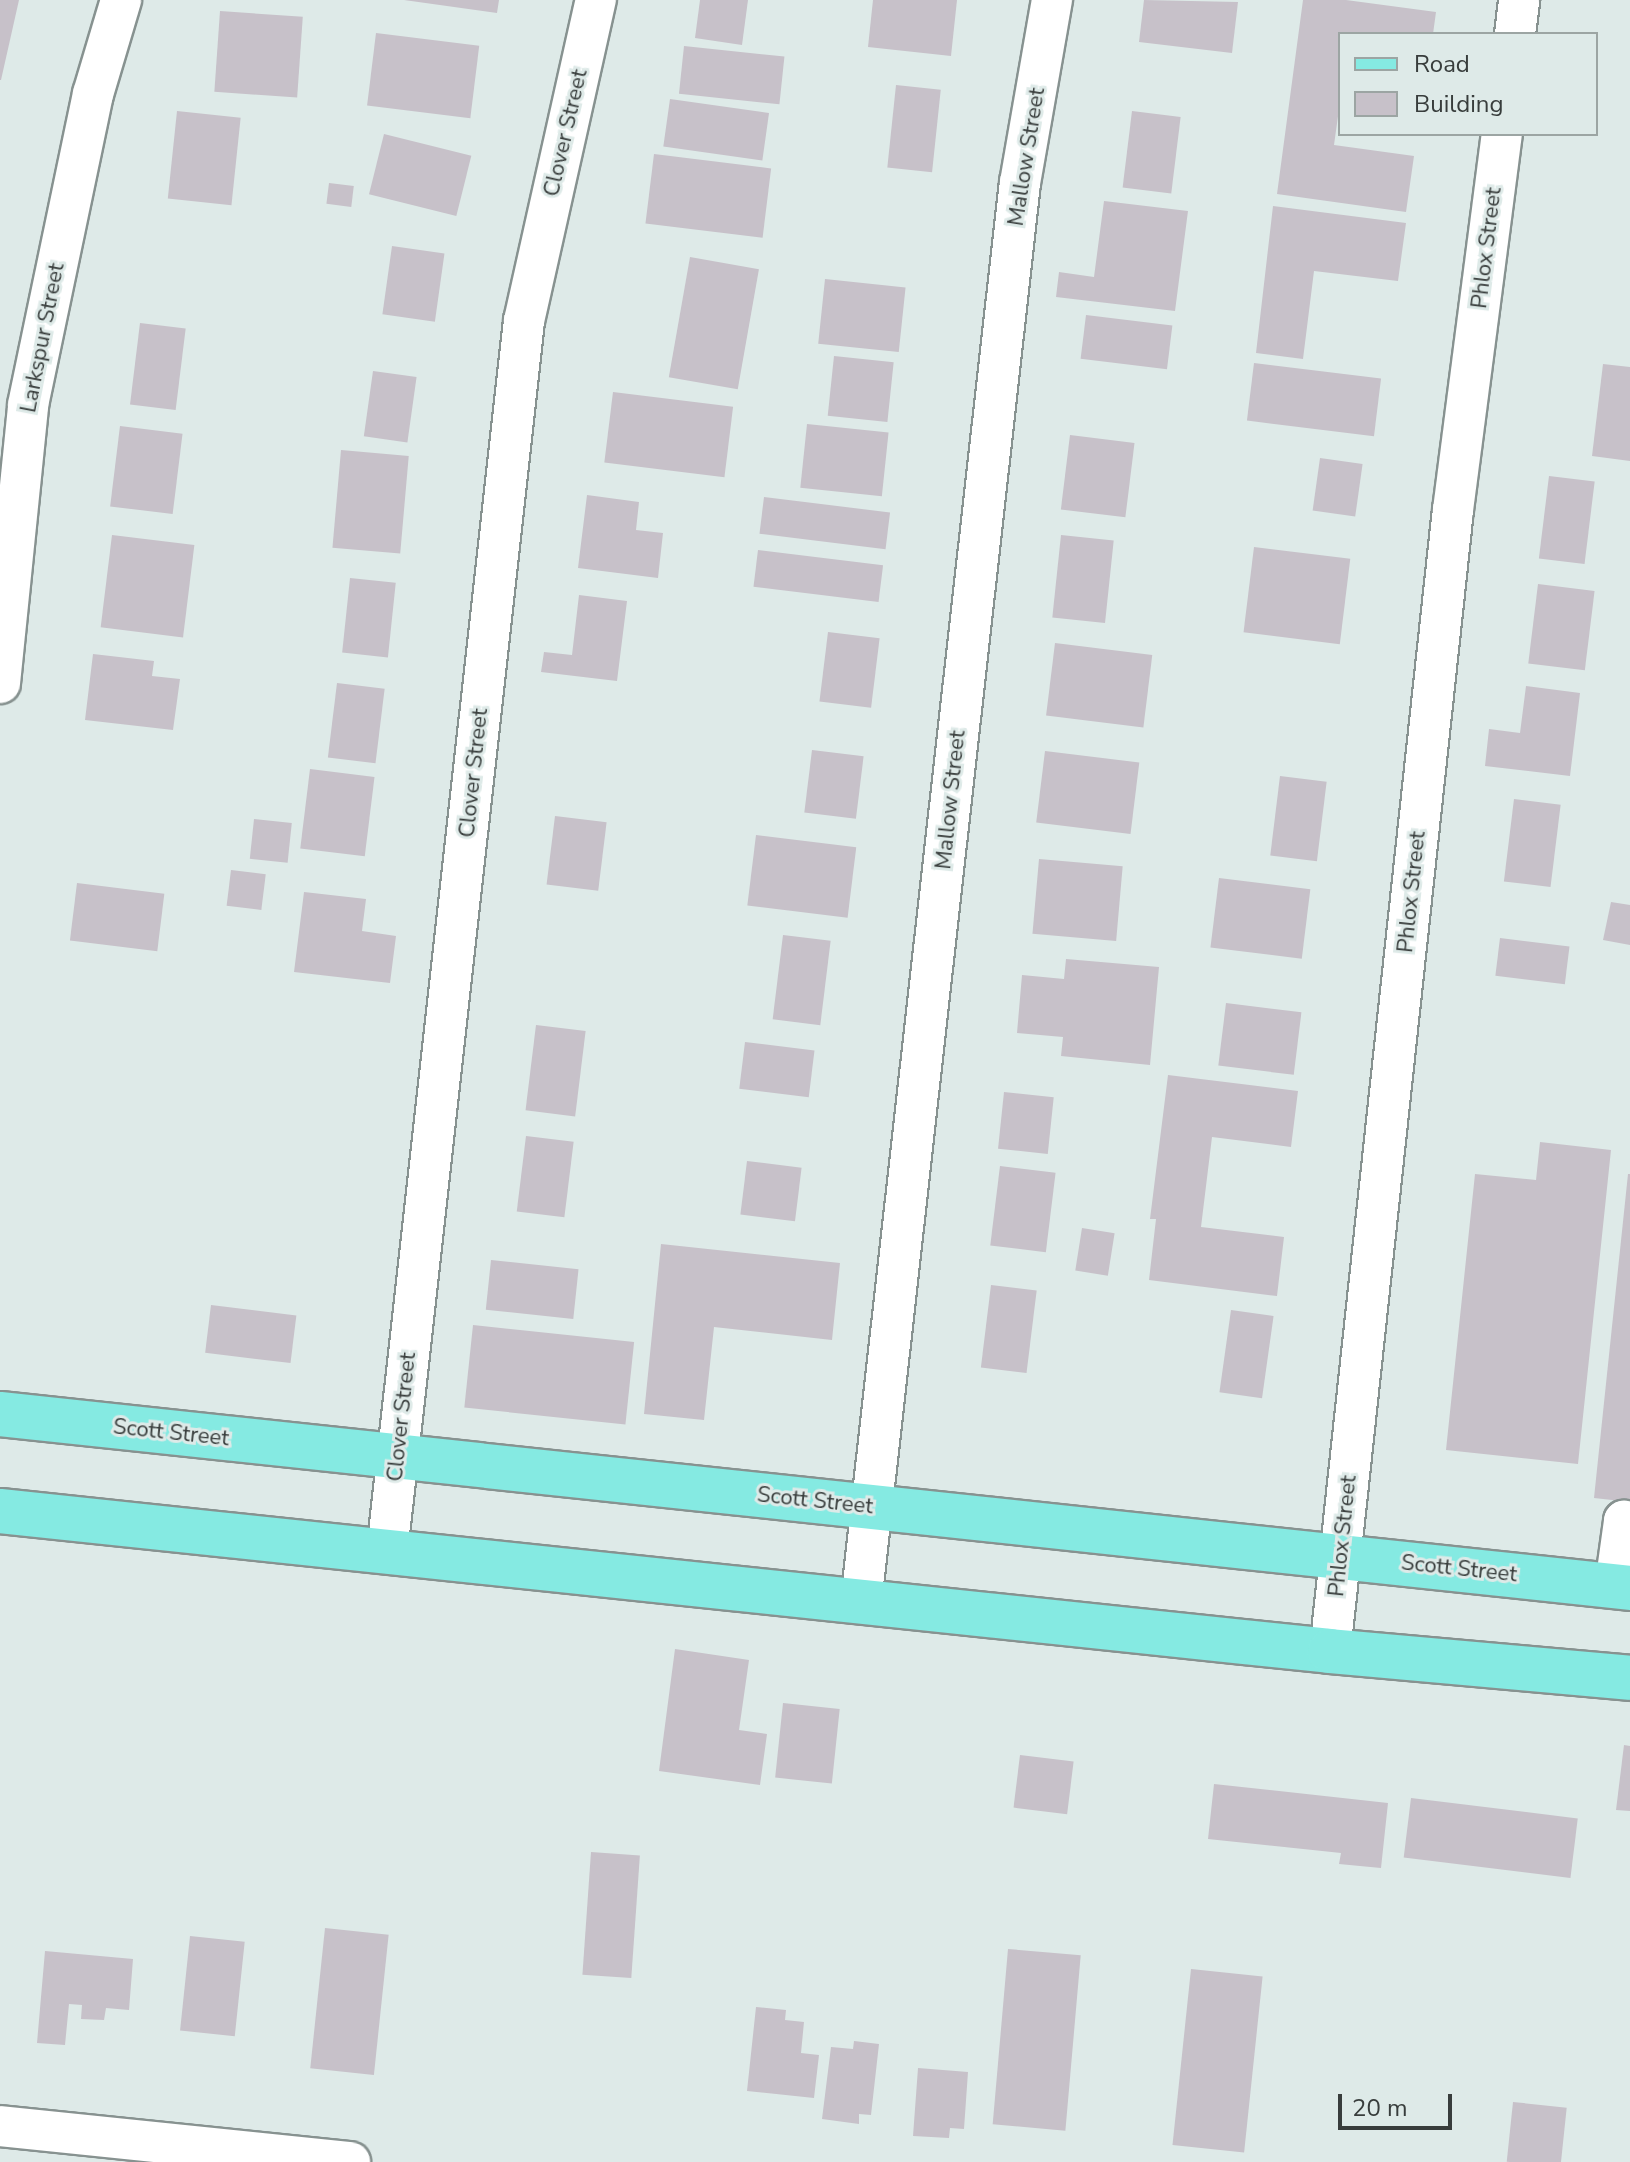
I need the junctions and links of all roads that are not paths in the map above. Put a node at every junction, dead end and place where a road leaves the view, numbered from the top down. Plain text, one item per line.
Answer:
1 (121, 0) edge
2 (596, 0) edge
3 (1052, 0) edge
4 (1519, 0) edge
5 (1515, 32) edge
6 (1502, 136) edge
7 (0, 683) edge
8 (0, 1414) edge
9 (398, 1458) junction
10 (871, 1507) junction
11 (0, 1511) edge
12 (1630, 1522) edge
13 (387, 1552) junction
14 (1341, 1556) junction
15 (1623, 1587) edge
16 (861, 1602) junction
17 (1330, 1651) junction
18 (1630, 1678) edge
19 (0, 2126) edge
20 (350, 2162) edge

1 - 7 street, Larkspur Street
2 - 9 street, Clover Street
3 - 10 street, Mallow Street
4 - 5 street
6 - 14 street, Phlox Street
8 - 9 main road, Scott Street
9 - 10 main road, Scott Street
9 - 13 street, Clover Street
10 - 14 main road, Scott Street
10 - 16 street, Mallow Street
11 - 13 main road
12 - 15 street
13 - 16 main road
14 - 15 main road, Scott Street
14 - 17 street, Phlox Street
16 - 17 main road
17 - 18 main road
19 - 20 street

